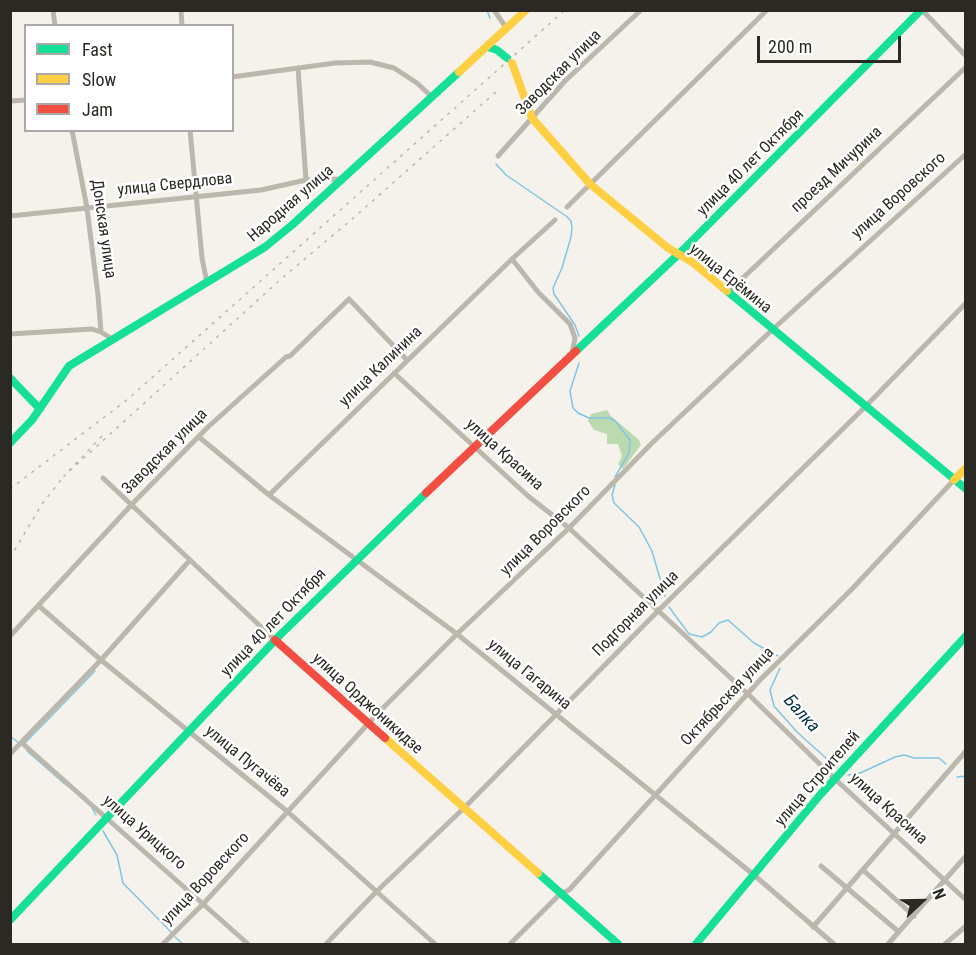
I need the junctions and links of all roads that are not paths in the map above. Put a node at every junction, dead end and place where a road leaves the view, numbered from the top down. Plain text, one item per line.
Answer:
1 (494, 10) edge
2 (641, 10) edge
3 (767, 10) edge
4 (922, 10) edge
5 (527, 12) edge
6 (507, 30) junction
7 (488, 47) junction
8 (966, 56) edge
9 (966, 67) edge
10 (298, 68) junction
11 (234, 77) edge
12 (432, 98) junction
13 (532, 118) junction
14 (72, 132) edge
15 (190, 132) edge
16 (966, 154) edge
17 (498, 156) dead end
18 (341, 179) junction
19 (306, 180) junction
20 (590, 184) junction
21 (196, 196) junction
22 (567, 207) dead end
23 (87, 208) junction
24 (10, 216) edge
25 (555, 220) dead end
26 (679, 255) junction
27 (512, 259) junction
28 (207, 283) junction
29 (727, 293) junction
30 (966, 303) edge
31 (772, 330) junction
32 (101, 332) junction
33 (10, 334) edge
34 (112, 339) junction
35 (570, 357) junction
36 (407, 360) junction
37 (394, 373) junction
38 (10, 378) edge
39 (865, 407) junction
40 (40, 409) junction
41 (199, 437) junction
42 (10, 443) edge
43 (475, 447) junction
44 (966, 468) edge
45 (103, 478) dead end
46 (954, 480) junction
47 (966, 489) edge
48 (269, 495) junction
49 (131, 506) junction
50 (568, 528) junction
51 (357, 559) junction
52 (190, 560) junction
53 (39, 606) junction
54 (658, 611) junction
55 (457, 634) junction
56 (10, 636) edge
57 (966, 636) edge
58 (275, 640) junction
59 (101, 660) junction
60 (748, 694) junction
61 (555, 714) junction
62 (369, 724) junction
63 (188, 732) junction
64 (21, 743) junction
65 (966, 751) edge
66 (10, 754) edge
67 (835, 779) junction
68 (655, 796) junction
69 (464, 808) junction
70 (288, 812) junction
71 (106, 818) junction
72 (894, 833) junction
73 (966, 856) edge
74 (821, 866) dead end
75 (863, 870) junction
76 (754, 875) junction
77 (945, 879) junction
78 (846, 888) junction
79 (376, 892) junction
80 (561, 893) junction
81 (966, 900) edge
82 (204, 903) junction
83 (914, 916) junction
84 (10, 921) edge
85 (966, 926) edge
86 (813, 927) junction
87 (899, 932) junction
88 (163, 945) edge
89 (248, 945) edge
90 (326, 945) edge
91 (435, 945) edge
92 (510, 945) edge
93 (618, 945) edge
94 (696, 945) edge
95 (834, 945) edge
96 (888, 945) edge
97 (945, 945) edge

1 - 6 street
2 - 13 street, Заводская улица
3 - 20 street
4 - 8 street
4 - 26 street, улица 40 лет Октября
5 - 6 street, Народная улица
6 - 7 street, Народная улица
7 - 12 street, Народная улица
7 - 13 street, улица Ерёмина
9 - 29 street, проезд Мичурина
10 - 11 street
10 - 12 street
10 - 19 street
12 - 18 street, Народная улица
13 - 17 street, Заводская улица
13 - 20 street, улица Ерёмина
14 - 23 street, Донская улица
15 - 21 street
16 - 31 street, улица Воровского
18 - 19 street, улица Свердлова
18 - 28 street, Народная улица
19 - 21 street, улица Свердлова
20 - 22 street
20 - 26 street, улица Ерёмина
21 - 23 street, улица Свердлова
21 - 28 street
23 - 24 street, улица Свердлова
23 - 32 street, Донская улица
25 - 27 street, улица Калинина
26 - 29 street, улица Ерёмина
26 - 35 street, улица 40 лет Октября
27 - 35 street
27 - 36 street, улица Калинина
28 - 34 street, Народная улица
29 - 31 street, улица Ерёмина
30 - 39 street, Подгорная улица
31 - 39 street, улица Ерёмина
31 - 50 street, улица Воровского
32 - 33 street
32 - 34 street
34 - 40 street, Народная улица
35 - 43 street, улица 40 лет Октября
36 - 37 street, улица Калинина
36 - 41 street, Заводская улица
37 - 43 street, улица Красина
37 - 48 street, улица Калинина
38 - 40 street
39 - 46 street, улица Ерёмина
39 - 54 street, Подгорная улица
40 - 42 street, Народная улица
41 - 48 street, улица Гагарина
41 - 49 street, Заводская улица
43 - 50 street, улица Красина
43 - 51 street, улица 40 лет Октября
44 - 46 street, Октябрьская улица
45 - 49 street, улица Орджоникидзе
46 - 47 street, улица Ерёмина
46 - 60 street, Октябрьская улица
48 - 51 street, улица Гагарина
49 - 52 street, улица Орджоникидзе
49 - 53 street, Заводская улица
50 - 54 street, улица Красина
50 - 55 street, улица Воровского
51 - 55 street, улица Гагарина
51 - 58 street, улица 40 лет Октября
52 - 58 street, улица Орджоникидзе
52 - 59 street
53 - 56 street, Заводская улица
53 - 59 street, улица Пугачёва
54 - 60 street, улица Красина
54 - 61 street, Подгорная улица
55 - 61 street, улица Гагарина
55 - 62 street, улица Воровского
57 - 67 street, улица Строителей
58 - 62 street, улица Орджоникидзе
58 - 63 street, улица 40 лет Октября
59 - 63 street, улица Пугачёва
59 - 64 street
60 - 67 street, улица Красина
60 - 68 street, Октябрьская улица
61 - 68 street, улица Гагарина
61 - 69 street, Подгорная улица
62 - 69 street, улица Орджоникидзе
62 - 70 street, улица Воровского
63 - 70 street, улица Пугачёва
63 - 71 street, улица 40 лет Октября
64 - 66 street
64 - 71 street, улица Урицкого
65 - 72 street
67 - 72 street, улица Красина
67 - 76 street, улица Строителей
68 - 76 street, улица Гагарина
68 - 80 street, Октябрьская улица
69 - 79 street, Подгорная улица
69 - 80 street, улица Орджоникидзе
70 - 79 street, улица Пугачёва
70 - 82 street, улица Воровского
71 - 82 street, улица Урицкого
71 - 84 street, улица 40 лет Октября
72 - 75 street
72 - 77 street, улица Красина
73 - 77 street
74 - 78 street
75 - 78 street
75 - 83 street
76 - 86 street, улица Гагарина
76 - 94 street, улица Строителей
77 - 81 street, улица Красина
77 - 83 street
78 - 86 street
78 - 87 street
79 - 90 street, Подгорная улица
79 - 91 street, улица Пугачёва
80 - 92 street, Октябрьская улица
80 - 93 street, улица Орджоникидзе
82 - 88 street, улица Воровского
82 - 89 street, улица Урицкого
83 - 87 street
85 - 97 street
86 - 95 street, улица Гагарина
87 - 96 street

